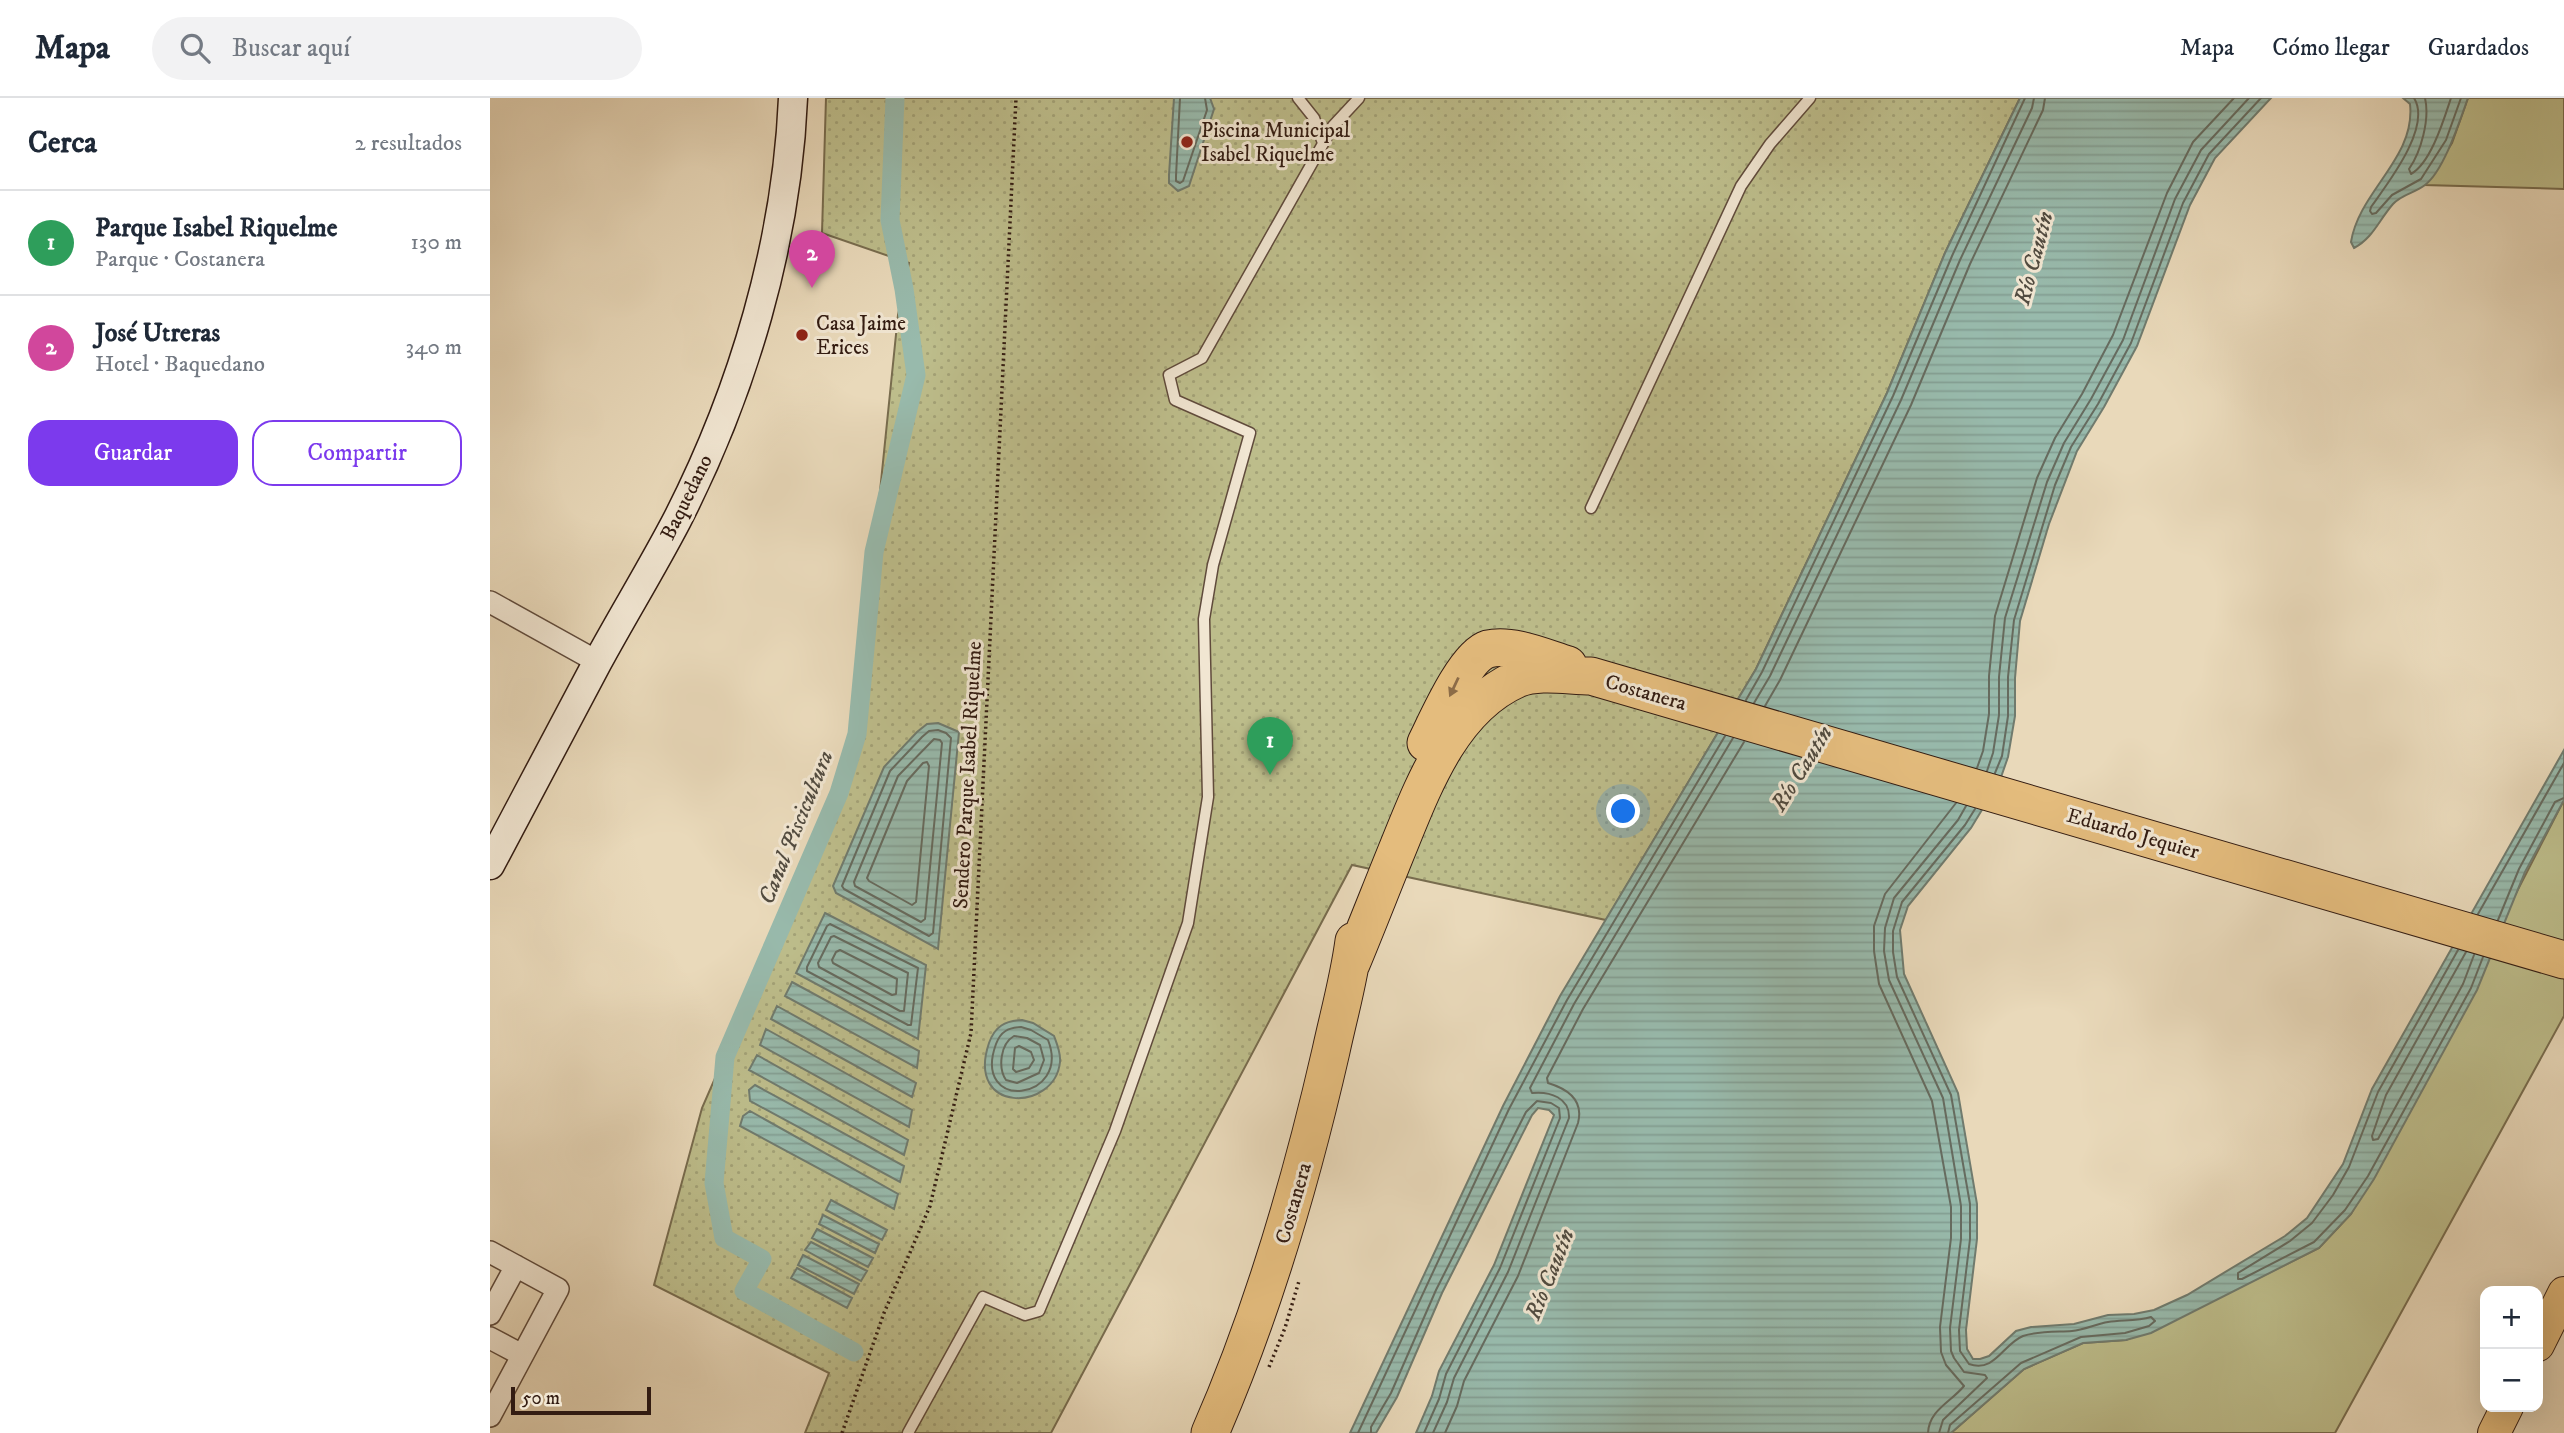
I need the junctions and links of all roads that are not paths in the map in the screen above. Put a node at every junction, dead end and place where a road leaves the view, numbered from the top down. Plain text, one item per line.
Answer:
1 (793, 98) edge
2 (1298, 98) edge
3 (1359, 98) edge
4 (1810, 98) edge
5 (1323, 143) junction
6 (1591, 508) dead end
7 (490, 602) edge
8 (598, 662) junction
9 (1702, 707) joint
10 (490, 865) edge
11 (2548, 955) edge
12 (490, 1252) edge
13 (516, 1266) junction
14 (2560, 1311) edge
15 (490, 1314) edge
16 (2543, 1337) edge
17 (490, 1338) edge
18 (522, 1355) junction
19 (2504, 1412) edge
20 (490, 1416) edge
21 (908, 1433) edge
22 (1210, 1433) edge
23 (2494, 1433) edge

1 - 8 street, Baquedano
2 - 5 lane
3 - 5 lane
4 - 6 lane
5 - 21 lane
7 - 8 street
8 - 10 street, Baquedano
9 - 11 highway, Eduardo Jequier
9 - 22 highway, Costanera
12 - 13 street
13 - 15 street
13 - 18 street
14 - 16 main road
17 - 18 street
18 - 20 street
19 - 23 main road

